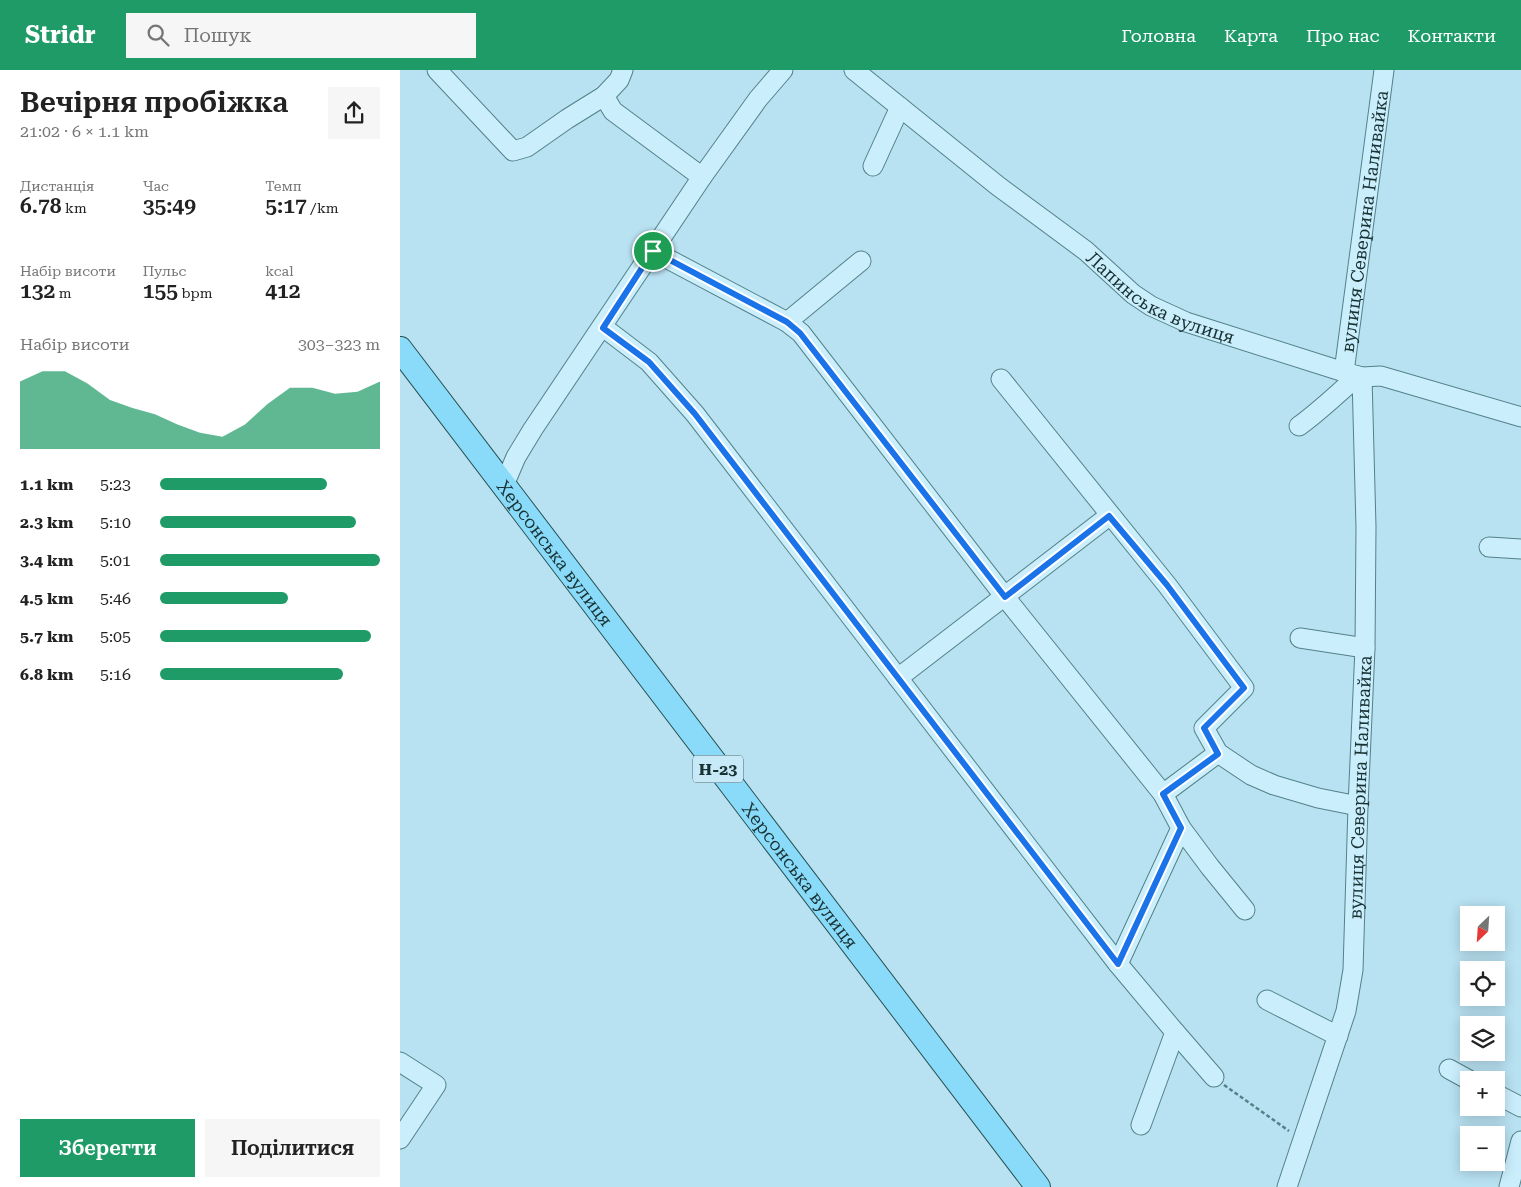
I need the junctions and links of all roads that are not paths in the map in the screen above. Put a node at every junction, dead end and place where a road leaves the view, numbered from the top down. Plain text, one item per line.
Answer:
1 (437, 70) edge
2 (623, 70) edge
3 (783, 70) edge
4 (854, 70) edge
5 (1384, 70) edge
6 (604, 96) junction
7 (900, 107) junction
8 (873, 166) dead end
9 (702, 177) junction
10 (653, 251) junction
11 (861, 261) dead end
12 (787, 322) junction
13 (603, 328) junction
14 (400, 349) edge
15 (1355, 375) junction
16 (1000, 379) dead end
17 (1521, 417) edge
18 (1299, 426) dead end
19 (504, 486) junction
20 (1109, 516) junction
21 (1489, 547) dead end
22 (1521, 549) edge
23 (1005, 597) junction
24 (1300, 638) dead end
25 (1364, 648) junction
26 (898, 678) junction
27 (1218, 754) junction
28 (1163, 794) junction
29 (1358, 806) junction
30 (1181, 828) junction
31 (1245, 910) dead end
32 (1118, 964) junction
33 (1267, 1000) dead end
34 (1175, 1032) junction
35 (1338, 1036) junction
36 (400, 1062) edge
37 (1449, 1069) dead end
38 (1460, 1075) edge
39 (1214, 1077) road end
40 (1505, 1099) edge
41 (1521, 1107) edge
42 (1141, 1125) dead end
43 (400, 1139) edge
44 (1521, 1141) edge
45 (1038, 1187) edge
46 (1287, 1187) edge
47 (1509, 1187) edge

1 - 6 street
2 - 6 street
3 - 9 street
4 - 7 street, Лапинська вулиця
5 - 15 street, вулиця Северина Наливайка
6 - 9 street
7 - 8 street
7 - 15 street, Лапинська вулиця
9 - 10 street
10 - 12 street
10 - 13 street
11 - 12 street
12 - 23 street
13 - 19 street
13 - 26 street
14 - 19 main road, Херсонська вулиця / Н-23
15 - 17 street, Лапинська вулиця
15 - 18 street
15 - 25 street, вулиця Северина Наливайка
16 - 20 street
19 - 45 main road, Херсонська вулиця / Н-23
20 - 23 street
20 - 27 street
21 - 22 street
23 - 26 street
23 - 28 street
24 - 25 street
25 - 29 street, вулиця Северина Наливайка
26 - 32 street
27 - 28 street
27 - 29 street
28 - 30 street
29 - 35 street, вулиця Северина Наливайка
30 - 31 street
30 - 32 street
32 - 34 street
33 - 35 street
34 - 39 street
34 - 42 street
35 - 46 street, вулиця Северина Наливайка
36 - 43 street
37 - 38 street
40 - 41 street
44 - 47 street

